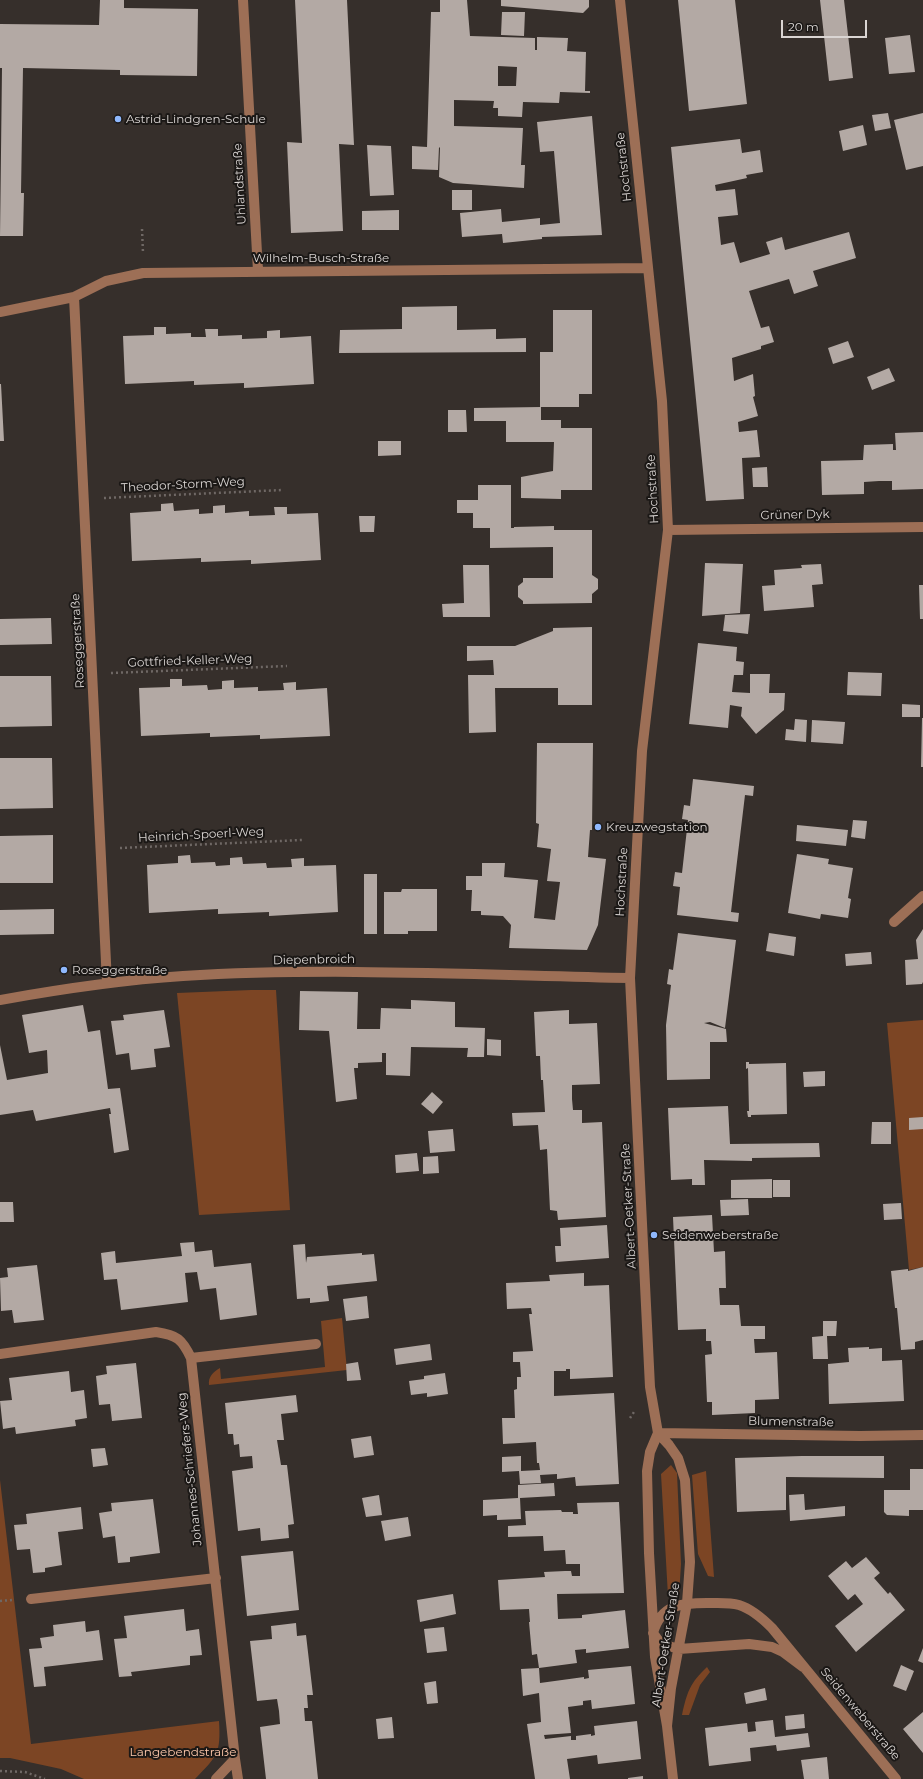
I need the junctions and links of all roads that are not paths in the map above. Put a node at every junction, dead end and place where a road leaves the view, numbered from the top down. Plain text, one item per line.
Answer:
1 (243, 0) edge
2 (620, 0) edge
3 (648, 268) junction
4 (258, 271) junction
5 (74, 297) junction
6 (0, 312) edge
7 (923, 527) edge
8 (668, 530) junction
9 (923, 896) edge
10 (894, 922) dead end
11 (630, 978) junction
12 (107, 983) junction
13 (0, 1000) edge
14 (316, 1344) dead end
15 (0, 1354) edge
16 (191, 1358) junction
17 (658, 1433) junction
18 (923, 1435) edge
19 (216, 1578) junction
20 (31, 1599) dead end
21 (688, 1603) junction
22 (653, 1633) junction
23 (679, 1648) junction
24 (803, 1666) junction
25 (667, 1726) junction
26 (235, 1760) junction
27 (216, 1779) edge
28 (238, 1779) edge
29 (673, 1779) edge
30 (896, 1779) edge

1 - 4 street, Uhlandstraße
2 - 3 street, Hochstraße
3 - 4 street, Wilhelm-Busch-Straße
3 - 8 street, Hochstraße
4 - 5 street, Wilhelm-Busch-Straße
5 - 6 street, Wilhelm-Busch-Straße
5 - 12 street, Roseggerstraße
7 - 8 street, Grüner Dyk
8 - 11 street, Hochstraße
9 - 10 street
11 - 12 street, Diepenbroich
11 - 17 street, Albert-Oetker-Straße
12 - 13 street, Diepenbroich
14 - 16 street
15 - 16 street, Johannes-Schriefers-Weg
16 - 19 street, Johannes-Schriefers-Weg
17 - 18 street, Blumenstraße
17 - 21 street, Albert-Oetker-Straße
17 - 22 street, Albert-Oetker-Straße
19 - 20 street
19 - 26 street, Johannes-Schriefers-Weg
21 - 22 street, Seidenweberstraße
21 - 23 street, Albert-Oetker-Straße
21 - 24 street, Seidenweberstraße
22 - 23 street, Seidenweberstraße
22 - 25 street, Albert-Oetker-Straße
23 - 24 street, Seidenweberstraße
23 - 25 street, Albert-Oetker-Straße
24 - 30 street, Seidenweberstraße
25 - 29 street, Albert-Oetker-Straße
26 - 27 street
26 - 28 street, Johannes-Schriefers-Weg

